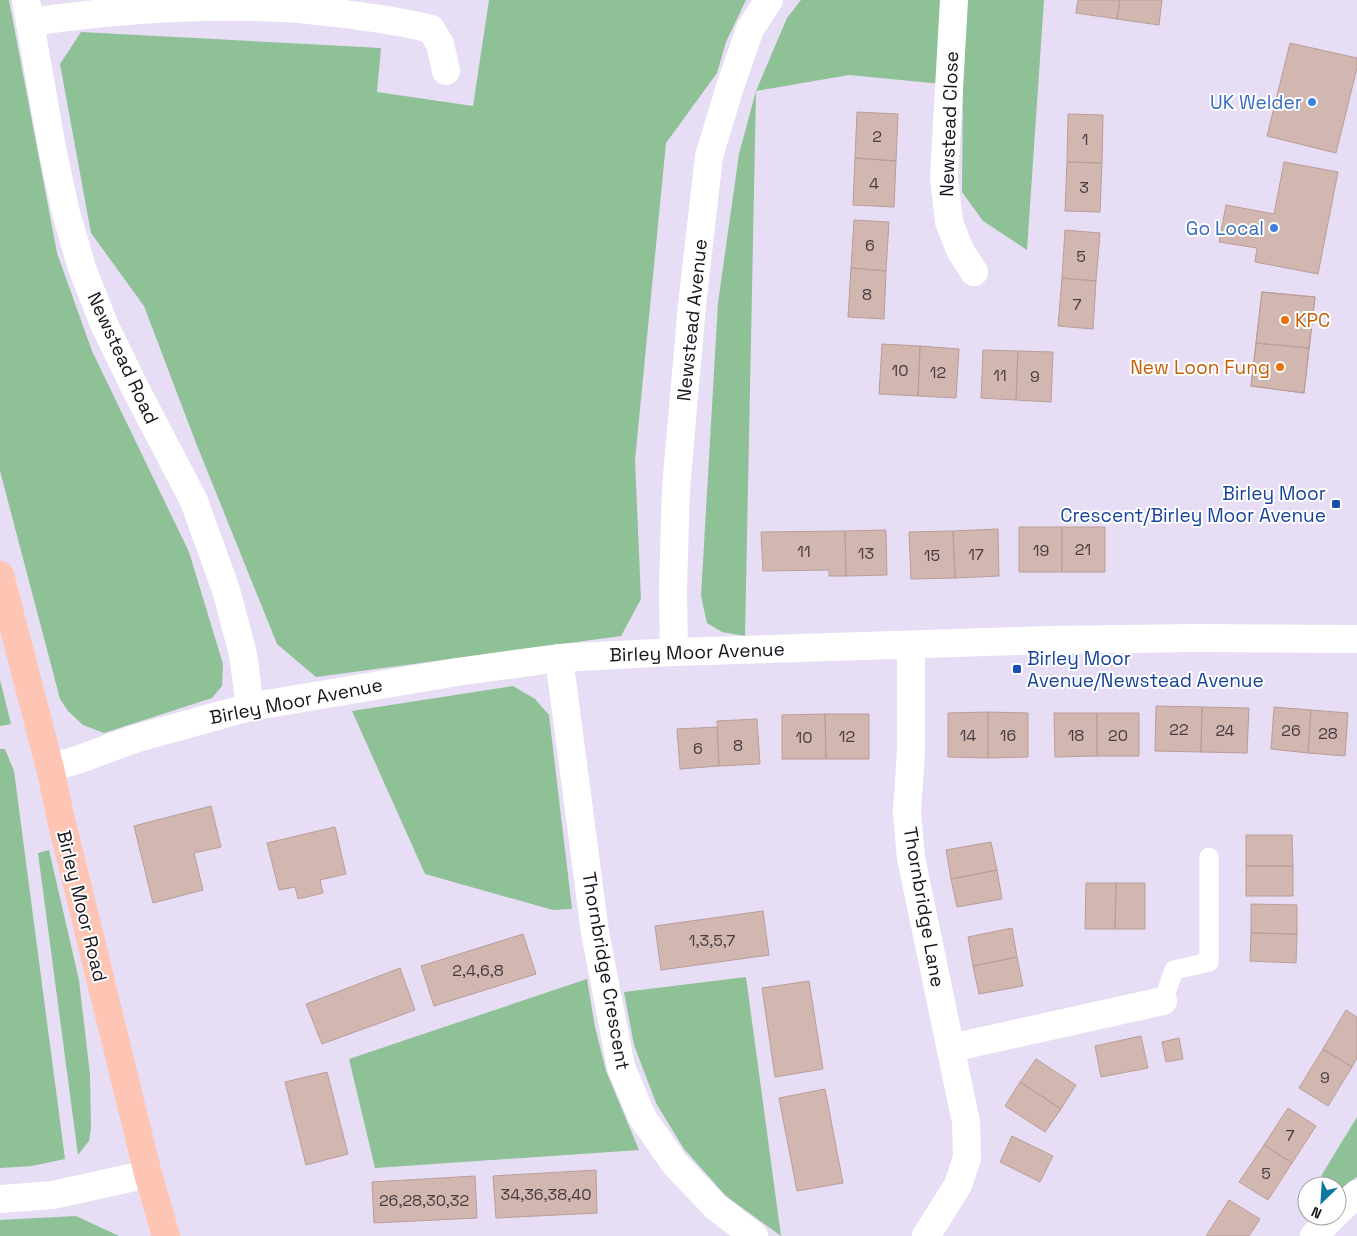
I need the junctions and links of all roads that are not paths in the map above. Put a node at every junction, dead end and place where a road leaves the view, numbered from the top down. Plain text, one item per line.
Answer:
1 (769, 0) edge
2 (954, 0) edge
3 (28, 11) edge
4 (446, 71) dead end
5 (974, 272) dead end
6 (0, 575) edge
7 (1357, 629) edge
8 (1357, 639) edge
9 (911, 645) junction
10 (674, 652) junction
11 (559, 658) junction
12 (250, 707) junction
13 (50, 768) junction
14 (1209, 857) dead end
15 (1163, 1001) joint
16 (951, 1048) junction
17 (148, 1174) junction
18 (1357, 1194) edge
19 (0, 1199) edge
20 (1347, 1203) edge
21 (1324, 1226) edge
22 (166, 1236) edge
23 (754, 1236) edge
24 (926, 1236) edge
25 (1314, 1236) edge

1 - 10 street, Newstead Avenue
2 - 5 street, Newstead Close
3 - 4 street
3 - 12 street, Newstead Road
6 - 13 main road, Birley Moor Road
7 - 8 street
8 - 9 street, Birley Moor Avenue
9 - 10 street, Birley Moor Avenue
9 - 16 street, Thornbridge Lane
10 - 11 street, Birley Moor Avenue
11 - 12 street, Birley Moor Avenue
11 - 23 street, Thornbridge Crescent
12 - 13 street, Birley Moor Avenue
13 - 17 main road, Birley Moor Road
14 - 15 lane
15 - 16 street
16 - 24 street, Thornbridge Lane
17 - 19 street
17 - 22 main road, Birley Moor Road
18 - 20 street
21 - 25 street

